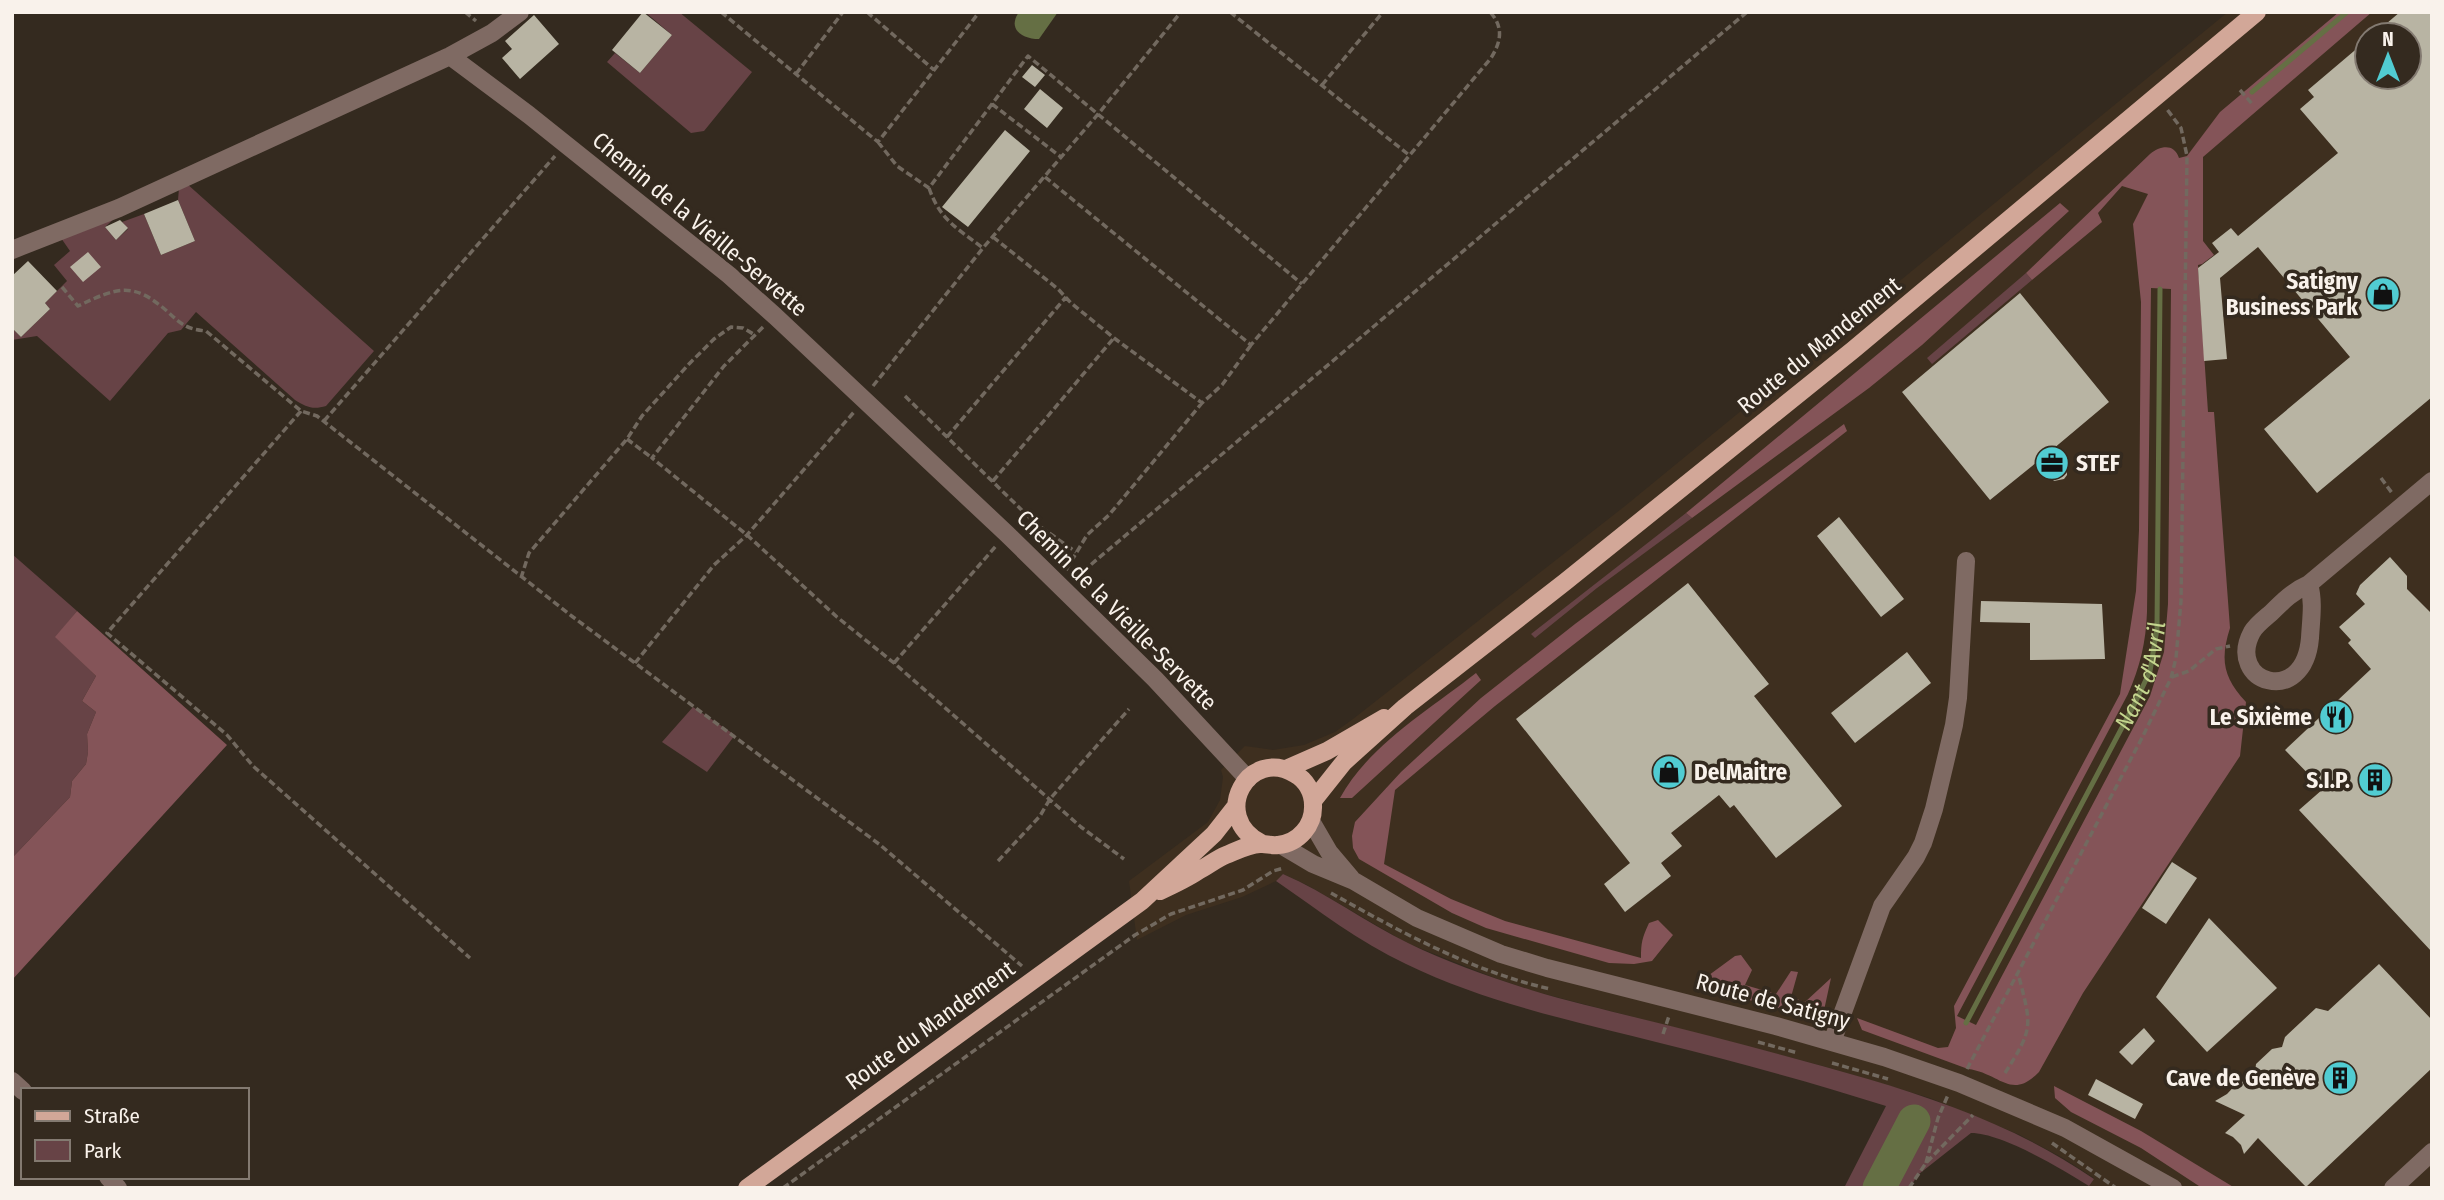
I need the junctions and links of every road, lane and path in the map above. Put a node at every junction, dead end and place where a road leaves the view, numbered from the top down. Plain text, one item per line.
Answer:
1 (520, 12) edge
2 (721, 12) edge
3 (844, 12) edge
4 (867, 12) edge
5 (1181, 12) edge
6 (1230, 12) edge
7 (1383, 12) edge
8 (1490, 12) edge
9 (1747, 12) edge
10 (2257, 12) edge
11 (977, 15) dead end
12 (450, 56) junction
13 (934, 70) junction
14 (796, 74) junction
15 (1322, 85) junction
16 (2240, 90) dead end
17 (2157, 96) junction
18 (992, 104) junction
19 (2253, 105) dead end
20 (1099, 113) junction
21 (878, 142) junction
22 (566, 144) junction
23 (1409, 155) junction
24 (1061, 157) junction
25 (1044, 176) junction
26 (929, 188) junction
27 (992, 237) junction
28 (983, 248) junction
29 (12, 250) edge
30 (1302, 284) junction
31 (62, 287) dead end
32 (1066, 297) junction
33 (1114, 338) junction
34 (1251, 345) junction
35 (905, 396) dead end
36 (865, 399) junction
37 (1202, 403) junction
38 (301, 411) junction
39 (324, 421) junction
40 (947, 437) junction
41 (626, 439) junction
42 (652, 458) junction
43 (2381, 478) dead end
44 (993, 481) junction
45 (2432, 481) edge
46 (2392, 493) dead end
47 (1007, 534) junction
48 (747, 535) junction
49 (1076, 552) junction
50 (1966, 561) dead end
51 (521, 578) junction
52 (2309, 584) junction
53 (1059, 585) junction
54 (2230, 646) dead end
55 (635, 663) junction
56 (894, 663) junction
57 (2171, 678) junction
58 (1405, 707) junction
59 (1129, 709) dead end
60 (1286, 769) junction
61 (1248, 779) junction
62 (1050, 799) junction
63 (1313, 801) junction
64 (1236, 806) junction
65 (1311, 821) junction
66 (1261, 843) junction
67 (1281, 845) junction
68 (1124, 859) dead end
69 (998, 861) dead end
70 (1292, 871) dead end
71 (1354, 881) junction
72 (1322, 887) dead end
73 (1142, 901) junction
74 (470, 958) dead end
75 (2018, 975) junction
76 (1035, 979) junction
77 (1555, 990) dead end
78 (1748, 1039) dead end
79 (1832, 1042) junction
80 (1800, 1054) dead end
81 (1825, 1061) dead end
82 (2005, 1073) dead end
83 (1897, 1082) dead end
84 (1958, 1092) junction
85 (1940, 1095) dead end
86 (1947, 1097) junction
87 (1973, 1115) dead end
88 (2046, 1140) dead end
89 (2432, 1152) edge
90 (1926, 1163) junction
91 (747, 1188) edge
92 (783, 1188) edge
93 (1909, 1188) edge
94 (2116, 1188) edge
95 (2173, 1188) edge
96 (2393, 1188) edge

1 - 12 street
2 - 14 path
3 - 14 path
4 - 13 path
5 - 20 path
6 - 15 path
7 - 15 path
8 - 23 path
9 - 53 path
10 - 17 main road, Route du Mandement
11 - 13 path
12 - 22 street, Chemin de la Vieille-Servette
12 - 29 street
13 - 21 path
14 - 21 path
15 - 23 path
16 - 19 path
17 - 57 path
17 - 58 main road, Route du Mandement
18 - 20 path
18 - 24 path
18 - 26 path
20 - 24 path
20 - 30 path
21 - 26 path
22 - 36 street, Chemin de la Vieille-Servette
22 - 39 path
23 - 30 path
24 - 25 path
25 - 27 path
25 - 34 path
26 - 28 path
27 - 28 path
27 - 32 path
28 - 36 path
30 - 34 path
31 - 38 path
32 - 33 path
32 - 40 path
33 - 37 path
33 - 44 path
34 - 37 path
35 - 40 path
36 - 47 street, Chemin de la Vieille-Servette
36 - 48 path
37 - 49 path
38 - 39 path
38 - 74 path
39 - 51 path
40 - 44 path
41 - 42 path
41 - 42 path
41 - 51 path
42 - 48 path
43 - 46 path
44 - 49 path
45 - 52 street
47 - 53 street, Chemin de la Vieille-Servette
47 - 56 path
48 - 55 path
48 - 56 path
49 - 53 path
50 - 79 street
51 - 55 path
52 - 52 street
53 - 61 street, Chemin de la Vieille-Servette
54 - 57 path
55 - 76 path
56 - 62 path
57 - 75 path
58 - 60 main road, Route du Mandement
58 - 63 main road, Route du Mandement
59 - 62 path
60 - 61 main road
60 - 63 main road
61 - 64 main road
62 - 68 path
62 - 69 path
63 - 65 main road
64 - 66 main road
64 - 73 main road, Route du Mandement
65 - 67 main road
65 - 71 street, Route de Satigny
66 - 67 main road
66 - 73 main road, Route du Mandement
67 - 71 street, Route de Satigny
70 - 92 path
71 - 79 street, Route de Satigny
72 - 77 path
73 - 76 main road, Route du Mandement
75 - 82 path
75 - 84 path
76 - 91 main road, Route du Mandement
78 - 80 path
79 - 84 street, Route de Satigny
81 - 83 path
84 - 86 path
84 - 95 street, Route de Satigny
85 - 86 path
86 - 90 path
87 - 90 path
88 - 94 path
89 - 96 street
90 - 93 path

